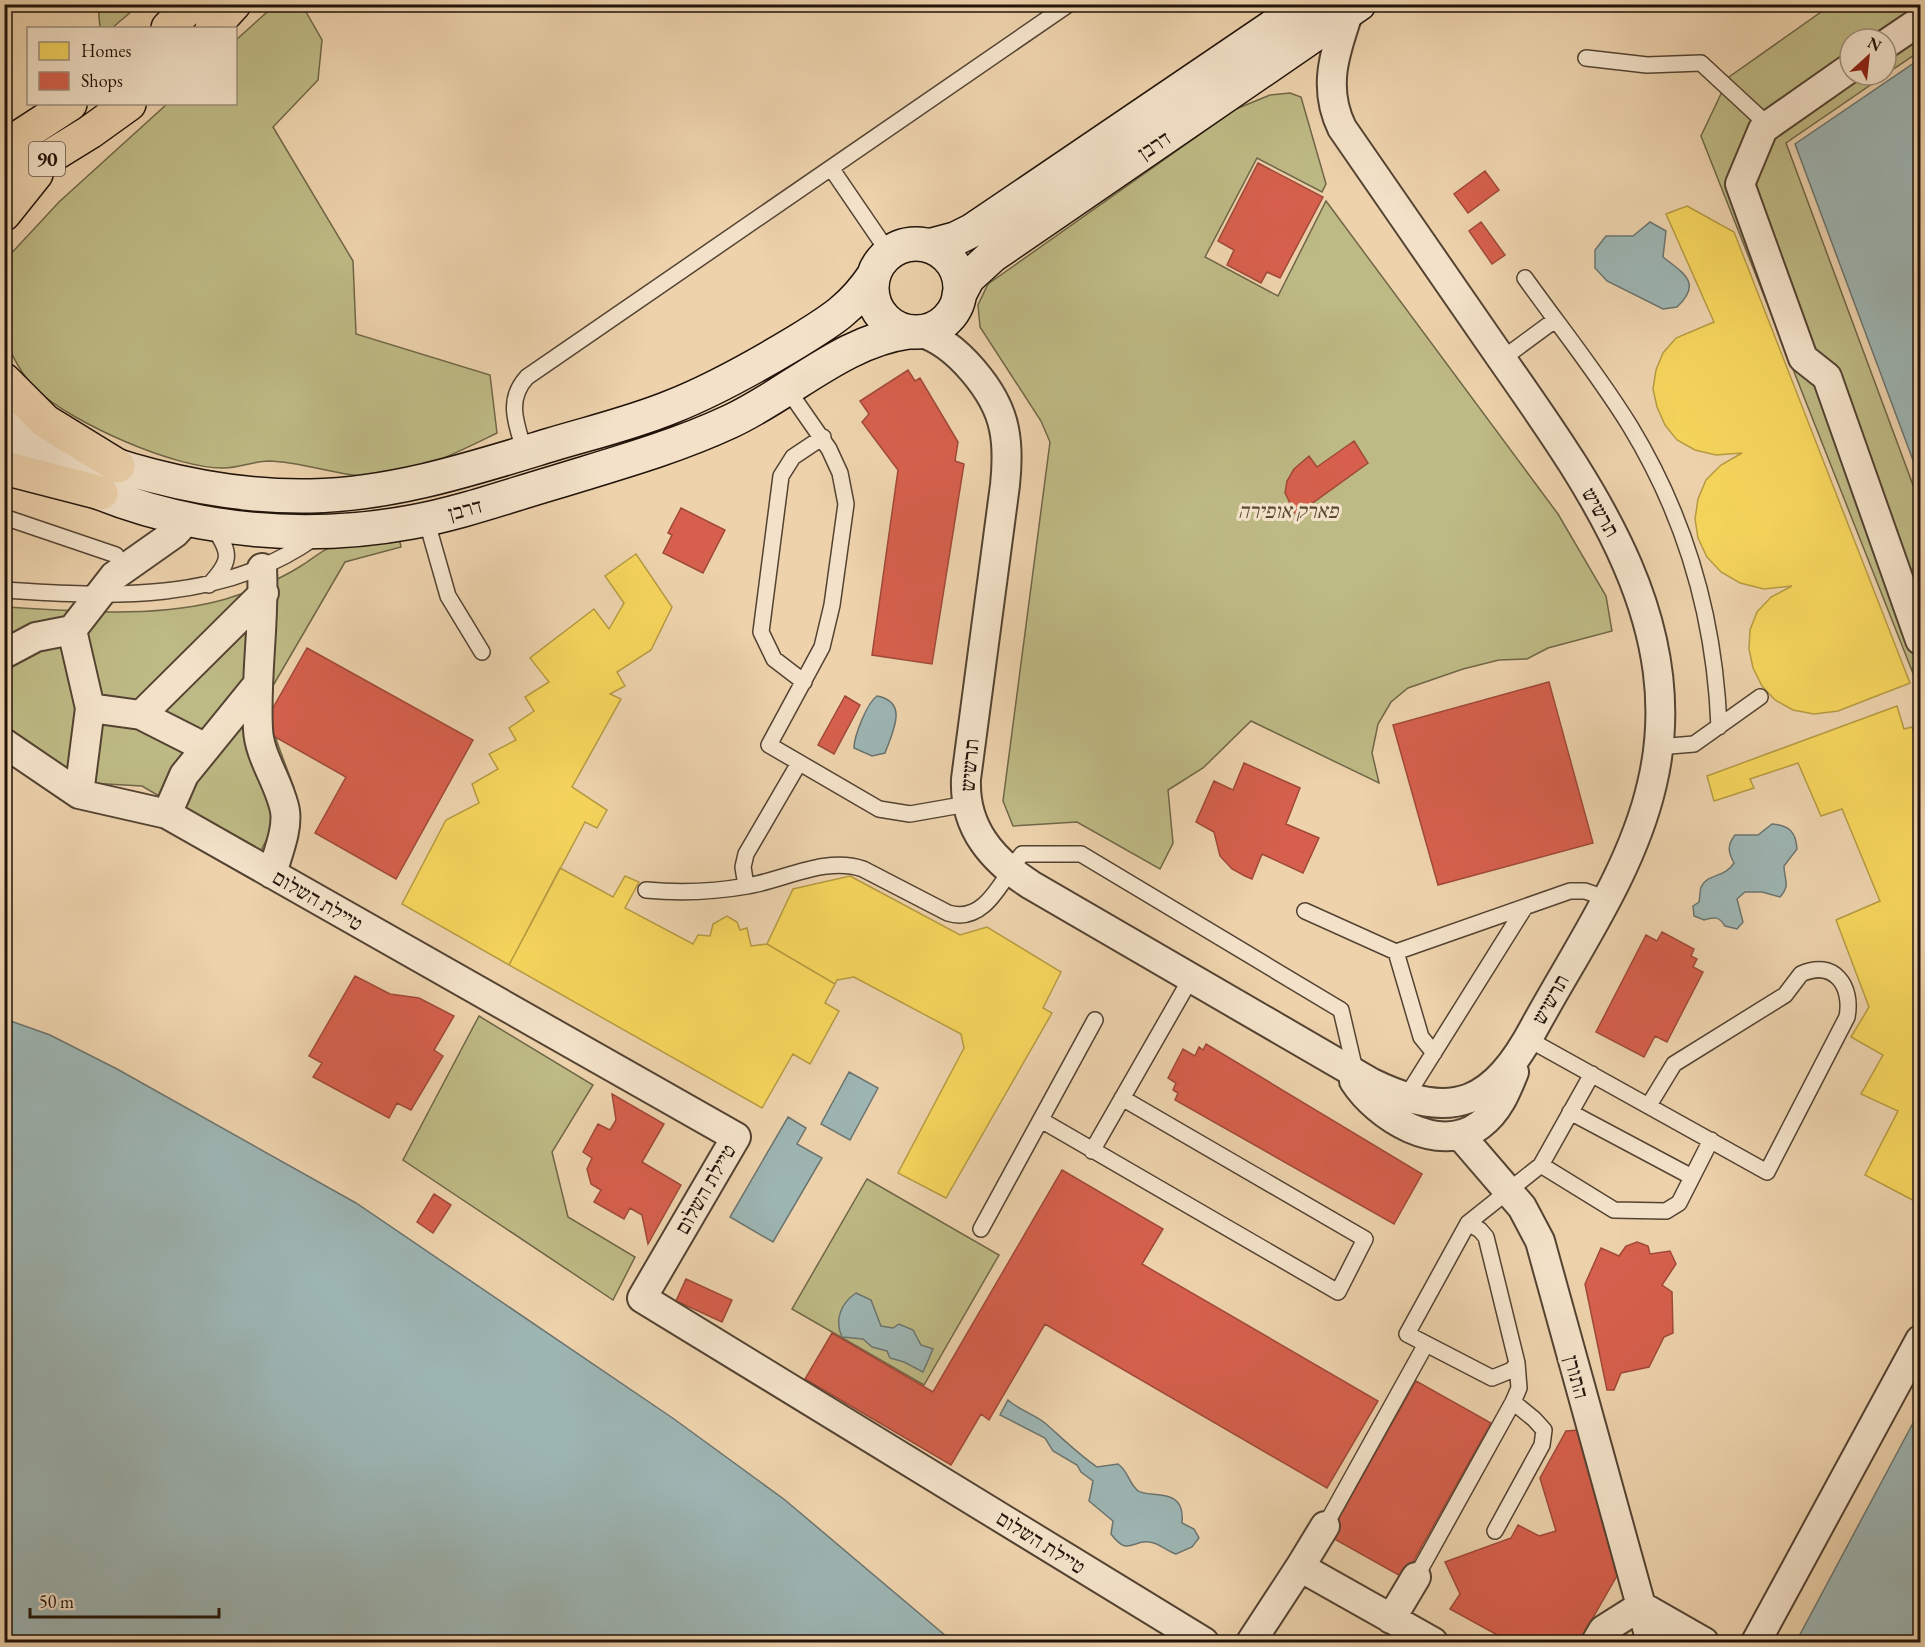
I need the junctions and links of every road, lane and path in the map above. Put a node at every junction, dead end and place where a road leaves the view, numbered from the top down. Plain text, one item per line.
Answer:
1 (192, 4) edge
2 (234, 4) edge
3 (1069, 4) edge
4 (1306, 4) edge
5 (1354, 8) edge
6 (1920, 21) edge
7 (169, 27) edge
8 (213, 27) edge
9 (1898, 36) edge
10 (1586, 58) dead end
11 (1838, 76) edge
12 (128, 105) edge
13 (66, 106) edge
14 (1768, 125) junction
15 (90, 132) junction
16 (4, 138) edge
17 (4, 147) edge
18 (831, 168) junction
19 (4, 185) edge
20 (4, 214) edge
21 (929, 246) junction
22 (881, 264) junction
23 (1525, 278) dead end
24 (959, 295) junction
25 (1556, 320) junction
26 (914, 332) junction
27 (1502, 359) junction
28 (4, 380) edge
29 (788, 390) junction
30 (4, 414) edge
31 (823, 437) junction
32 (4, 442) edge
33 (525, 453) junction
34 (4, 468) edge
35 (109, 479) junction
36 (4, 516) edge
37 (426, 519) junction
38 (199, 522) junction
39 (322, 532) junction
40 (116, 555) dead end
41 (263, 581) junction
42 (4, 582) edge
43 (209, 585) junction
44 (4, 590) edge
45 (48, 592) junction
46 (103, 593) junction
47 (72, 630) junction
48 (1920, 640) edge
49 (482, 652) dead end
50 (4, 654) edge
51 (804, 682) junction
52 (257, 685) junction
53 (1760, 697) dead end
54 (90, 708) junction
55 (141, 715) junction
56 (1719, 727) junction
57 (4, 743) edge
58 (1659, 747) junction
59 (206, 748) junction
60 (799, 763) junction
61 (79, 794) junction
62 (967, 804) junction
63 (167, 814) junction
64 (1009, 870) junction
65 (272, 873) junction
66 (746, 886) junction
67 (646, 890) dead end
68 (1605, 898) junction
69 (1526, 907) junction
70 (1305, 911) dead end
71 (1396, 952) junction
72 (1191, 978) junction
73 (1095, 1020) dead end
74 (1524, 1047) junction
75 (1434, 1053) junction
76 (1350, 1071) junction
77 (1592, 1074) junction
78 (1406, 1097) junction
79 (1122, 1098) junction
80 (1649, 1105) junction
81 (1570, 1112) junction
82 (1041, 1120) junction
83 (1460, 1134) junction
84 (1711, 1140) junction
85 (1092, 1151) junction
86 (1541, 1165) junction
87 (1692, 1177) junction
88 (1509, 1190) junction
89 (1468, 1223) junction
90 (981, 1229) dead end
91 (1920, 1340) edge
92 (1426, 1344) junction
93 (1517, 1363) junction
94 (1513, 1402) junction
95 (1325, 1526) joint
96 (1495, 1531) dead end
97 (1300, 1567) junction
98 (1416, 1577) joint
99 (1641, 1606) junction
100 (1391, 1619) junction
101 (1204, 1642) edge
102 (1251, 1642) edge
103 (1433, 1642) edge
104 (1596, 1642) edge
105 (1651, 1642) edge
106 (1704, 1642) edge
107 (1756, 1642) edge

1 - 7 highway
2 - 8 highway
3 - 18 lane
4 - 21 street, דרבן
5 - 24 street, דרבן
5 - 27 street, תרשיש
6 - 9 street
10 - 14 lane
11 - 14 street
12 - 15 highway, 90
13 - 16 highway
13 - 17 highway, 90
14 - 48 street
15 - 19 highway, 90
15 - 20 highway
18 - 22 lane
18 - 33 lane
21 - 22 street
21 - 24 street
22 - 26 street
22 - 33 street, דרבן
23 - 25 lane
24 - 26 street
25 - 27 lane
25 - 56 lane
26 - 29 street, דרבן
26 - 62 street, תרשיש
27 - 58 street, תרשיש
28 - 35 highway
29 - 31 lane
29 - 37 street, דרבן
30 - 35 street, דרבן
31 - 51 lane
31 - 51 lane
32 - 35 street, דרבן
33 - 35 street, דרבן
34 - 35 highway
35 - 38 street, דרבן
36 - 40 lane
37 - 39 street, דרבן
37 - 49 lane
38 - 39 street, דרבן
38 - 43 lane
38 - 46 street
39 - 41 lane
41 - 43 lane
41 - 52 street
41 - 55 street
42 - 45 lane
43 - 46 lane
44 - 45 lane
45 - 46 lane
46 - 47 street
47 - 50 street
47 - 54 street
51 - 60 lane
52 - 59 street
52 - 65 street
53 - 56 lane
54 - 55 street
54 - 61 street
55 - 59 street
56 - 58 lane
57 - 61 street, טיילת השלום
58 - 68 street, תרשיש
59 - 63 street
60 - 62 lane
60 - 66 lane
61 - 63 street, טיילת השלום
62 - 64 street, תרשיש
63 - 65 street, טיילת השלום
64 - 66 lane
64 - 72 street, תרשיש
64 - 76 lane
65 - 101 street, טיילת השלום
66 - 67 lane
68 - 69 lane
68 - 74 street, תרשיש
69 - 71 lane
69 - 75 lane
70 - 71 lane
71 - 75 lane
72 - 76 street, תרשיש
72 - 79 lane
73 - 82 lane
74 - 77 lane
74 - 78 street, תרשיש
74 - 83 street, תרשיש
75 - 78 lane
76 - 78 street, תרשיש
76 - 83 street, תרשיש
77 - 80 lane
77 - 81 lane
79 - 85 lane
79 - 85 lane
80 - 84 lane
80 - 84 lane
81 - 86 lane
81 - 87 lane
82 - 85 lane
82 - 90 lane
83 - 88 street, התורן
84 - 87 lane
86 - 87 lane
86 - 88 lane
88 - 89 lane
88 - 99 street, התורן
89 - 92 lane
89 - 93 lane
91 - 107 street
92 - 93 lane
92 - 95 lane
93 - 94 lane
94 - 96 lane
94 - 98 lane
95 - 97 street
97 - 100 street
97 - 102 street
98 - 100 street
99 - 104 street
99 - 105 street, התורן
99 - 106 street
100 - 103 street

